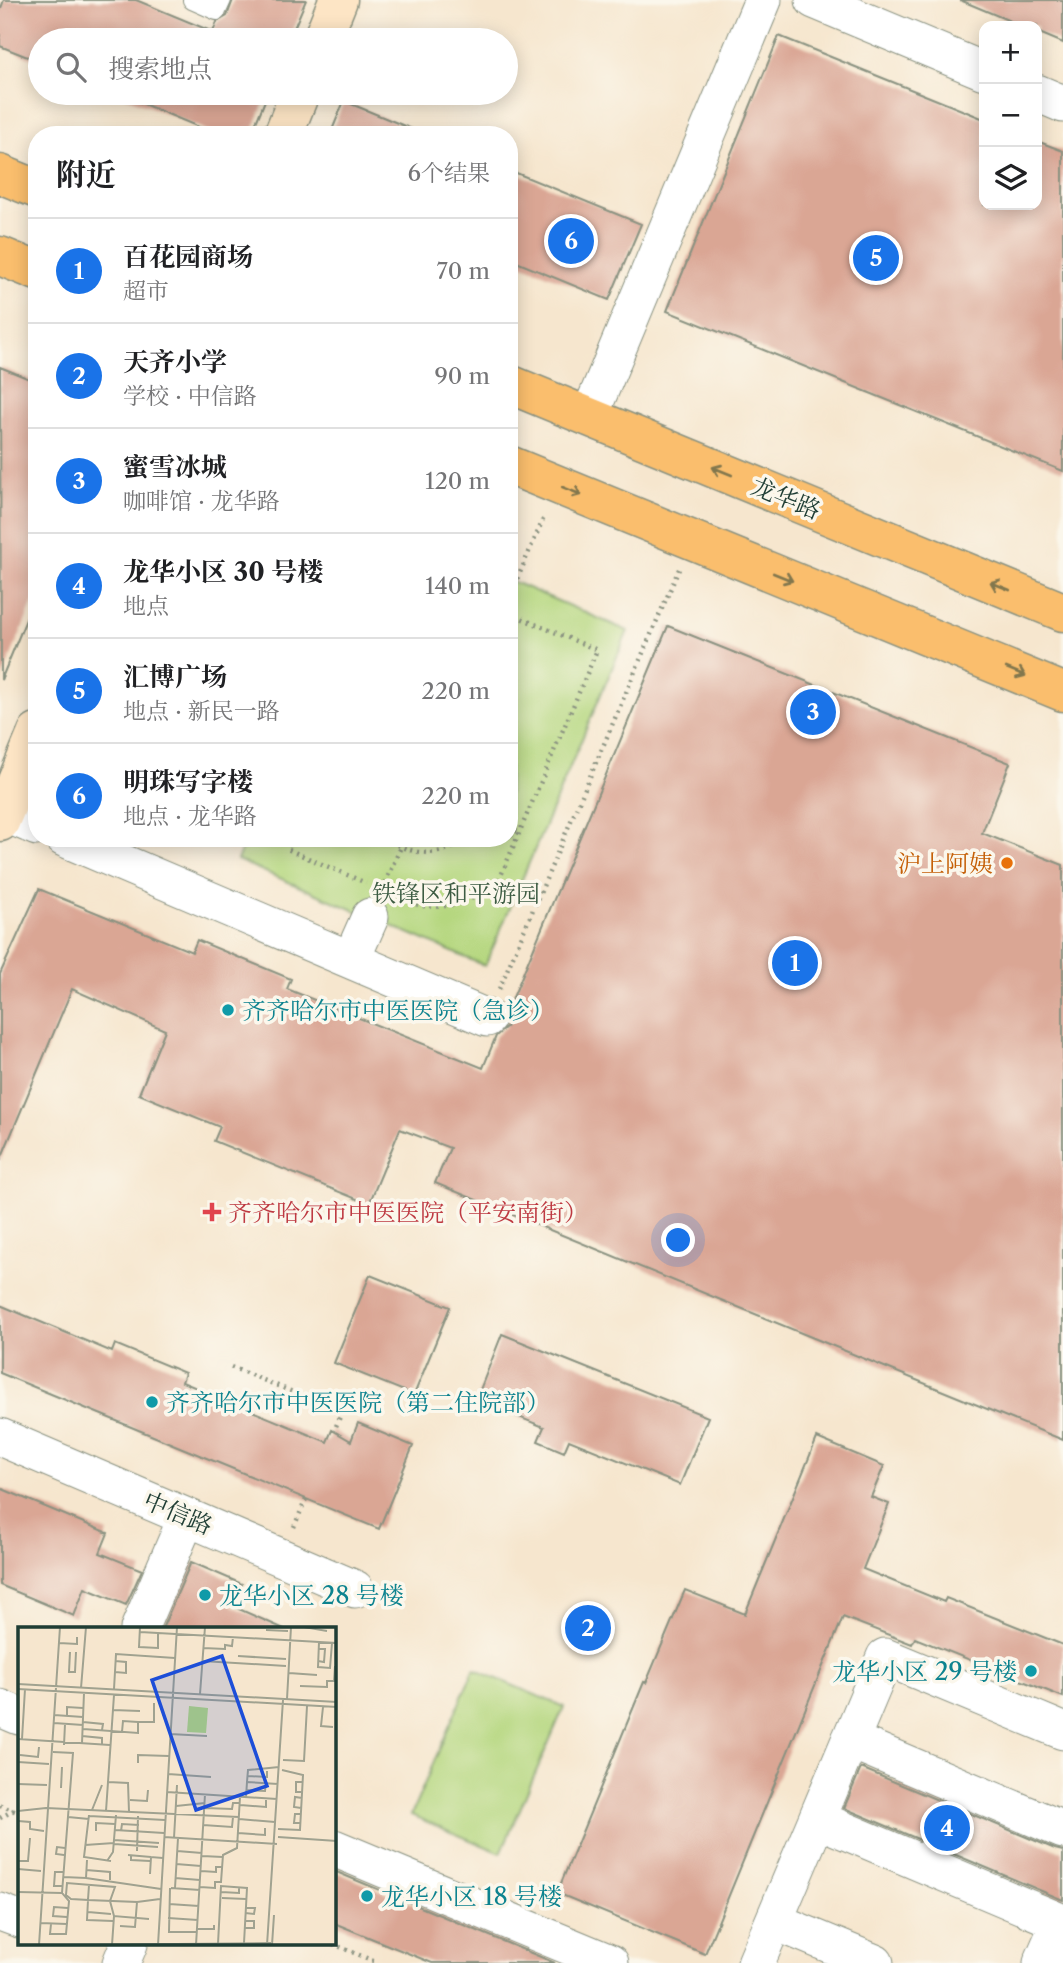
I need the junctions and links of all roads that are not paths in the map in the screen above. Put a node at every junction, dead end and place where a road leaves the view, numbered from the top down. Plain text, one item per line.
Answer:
1 (192, 0) edge
2 (222, 0) edge
3 (338, 0) edge
4 (763, 0) edge
5 (814, 0) edge
6 (327, 28) edge
7 (979, 69) edge
8 (1042, 95) edge
9 (1063, 104) edge
10 (295, 105) edge
11 (287, 126) edge
12 (0, 174) edge
13 (28, 185) edge
14 (0, 256) edge
15 (28, 267) edge
16 (518, 388) edge
17 (589, 417) junction
18 (518, 469) edge
19 (1063, 612) edge
20 (1063, 692) edge
21 (28, 766) edge
22 (13, 820) edge
23 (85, 847) edge
24 (376, 903) road end
25 (351, 960) junction
26 (487, 1018) road end
27 (0, 1437) edge
28 (187, 1517) junction
29 (355, 1589) dead end
30 (140, 1627) edge
31 (0, 1708) edge
32 (18, 1716) edge
33 (1063, 1731) edge
34 (850, 1740) junction
35 (817, 1819) junction
36 (1063, 1830) edge
37 (336, 1849) edge
38 (0, 1912) edge
39 (18, 1919) edge
40 (774, 1921) junction
41 (1061, 1923) edge
42 (128, 1946) edge
43 (122, 1963) edge
44 (610, 1963) edge
45 (756, 1963) edge
46 (874, 1963) edge
47 (1042, 1963) edge

1 - 2 lane
3 - 6 street
4 - 17 street
5 - 7 street
8 - 9 street
10 - 11 street
12 - 13 main road
14 - 15 main road
16 - 17 main road, 龙华路
19 -> 17 main road, 龙华路
18 -> 20 main road
21 - 22 street
23 - 25 street
24 - 25 street
25 - 26 street
27 - 28 street, 中信路
28 - 29 street, 中信路
28 - 30 street
31 - 32 street
33 - 34 street
34 - 35 street
34 - 36 street
35 - 40 street
35 - 41 street
37 - 44 street
38 - 39 street
40 - 45 street
40 - 46 street
41 - 47 street
42 - 43 street

